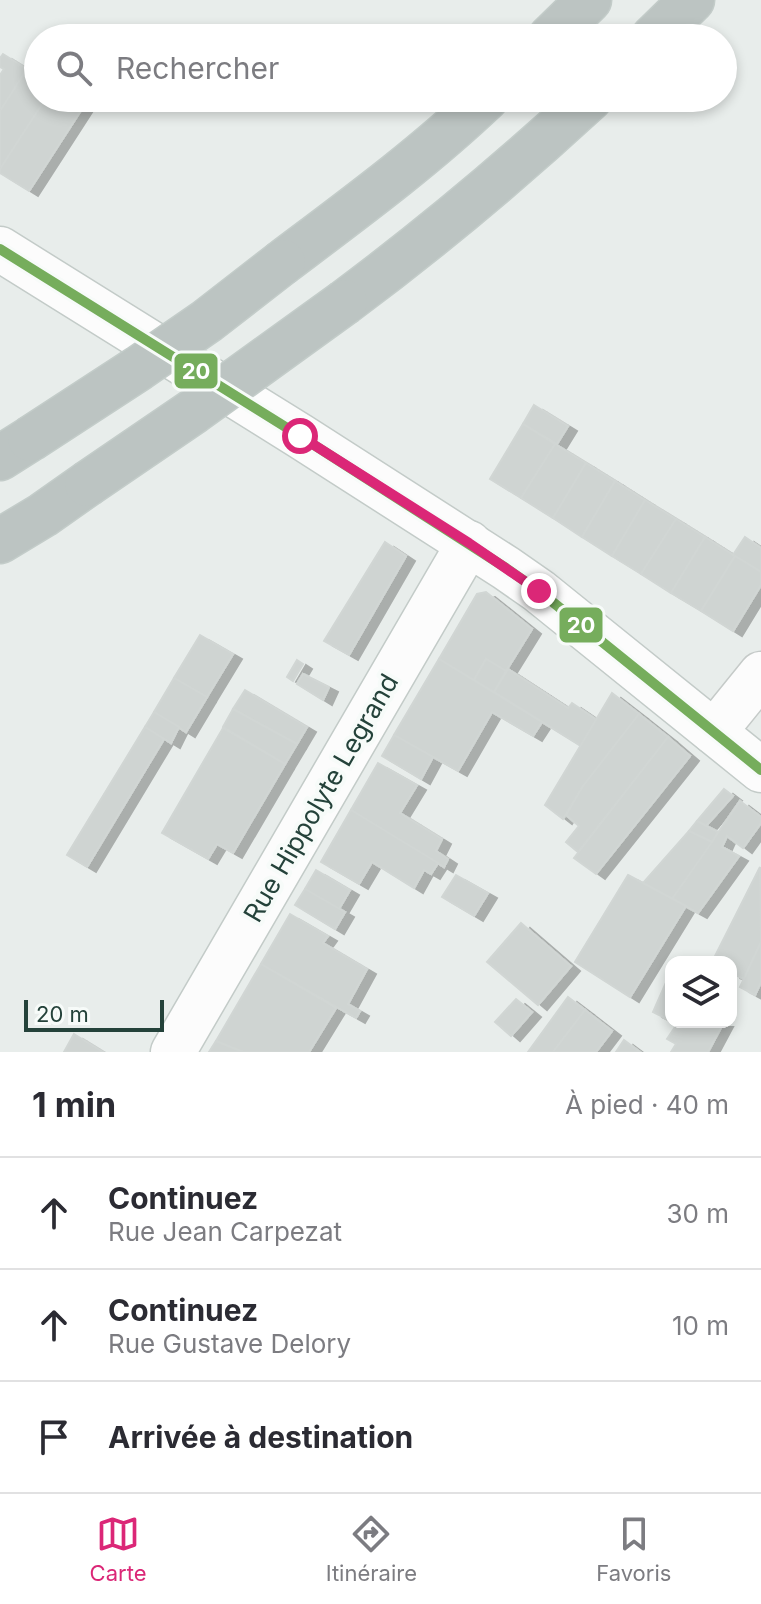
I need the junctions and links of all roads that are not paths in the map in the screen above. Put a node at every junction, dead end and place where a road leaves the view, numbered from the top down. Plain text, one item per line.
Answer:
1 (589, 0) edge
2 (692, 0) edge
3 (564, 24) edge
4 (667, 24) edge
5 (471, 112) edge
6 (574, 112) edge
7 (0, 249) edge
8 (15, 448) edge
9 (0, 541) edge
10 (469, 543) junction
11 (761, 674) edge
12 (714, 732) junction
13 (761, 770) edge
14 (173, 1052) edge

1 - 3 highway
2 - 4 highway
5 - 8 highway, bridge
6 - 9 highway, bridge
7 - 10 street
10 - 12 street
10 - 14 street, Rue Hippolyte Legrand
11 - 12 street
12 - 13 street

